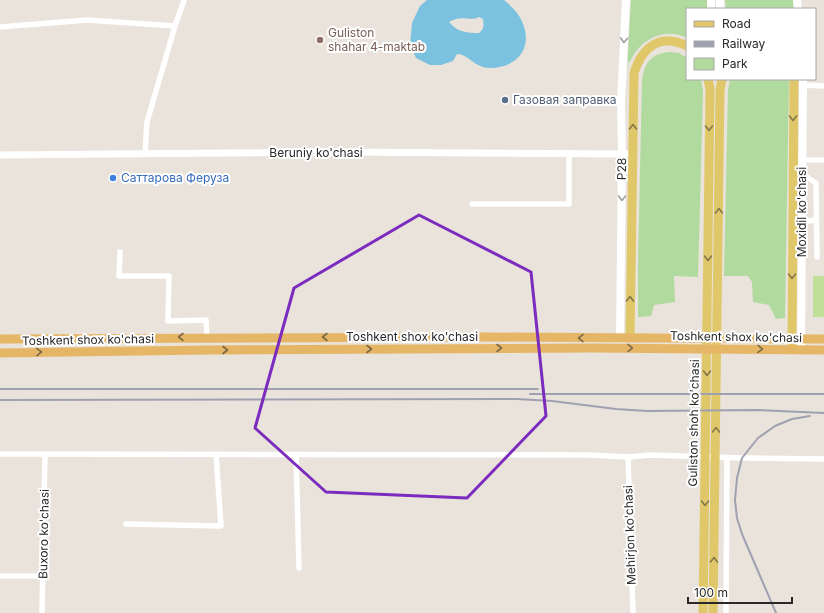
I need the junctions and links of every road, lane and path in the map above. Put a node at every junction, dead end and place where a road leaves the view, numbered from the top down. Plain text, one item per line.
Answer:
1 (184, 0) edge
2 (626, 0) edge
3 (175, 26) junction
4 (0, 27) edge
5 (686, 46) edge
6 (709, 80) edge
7 (721, 80) edge
8 (794, 80) edge
9 (803, 82) edge
10 (824, 86) edge
11 (145, 154) junction
12 (569, 154) junction
13 (622, 154) junction
14 (633, 154) junction
15 (0, 155) edge
16 (802, 160) junction
17 (824, 160) edge
18 (802, 174) junction
19 (472, 204) dead end
20 (816, 220) junction
21 (802, 222) junction
22 (120, 252) dead end
23 (817, 256) dead end
24 (206, 337) junction
25 (450, 337) junction
26 (620, 338) junction
27 (630, 338) junction
28 (0, 339) edge
29 (824, 339) edge
30 (797, 340) junction
31 (451, 349) junction
32 (796, 349) junction
33 (824, 350) edge
34 (0, 353) edge
35 (0, 454) edge
36 (45, 454) junction
37 (216, 454) junction
38 (296, 454) junction
39 (628, 457) junction
40 (727, 458) junction
41 (824, 459) edge
42 (126, 524) dead end
43 (299, 568) dead end
44 (0, 576) edge
45 (43, 576) junction
46 (42, 613) edge
47 (632, 613) edge
48 (703, 613) edge
49 (713, 613) edge
50 (726, 613) edge

1 - 3 street
2 -> 13 main road, Р28
3 - 4 street
3 - 11 street
14 -> 5 main road
6 -> 48 main road, Guliston shoh ko'chasi
49 -> 7 main road, Guliston shoh ko'chasi
8 -> 30 main road
9 - 10 street
9 - 16 main road, Moxidil ko'chasi
11 - 12 street, Beruniy ko'chasi
11 - 15 street, Beruniy ko'chasi
12 - 13 street, Beruniy ko'chasi
12 - 19 street
13 - 14 street, Beruniy ko'chasi
13 -> 26 main road, Р28
27 -> 14 main road
16 - 17 street
16 - 18 main road, Moxidil ko'chasi
18 - 20 street
18 - 21 main road, Moxidil ko'chasi
20 - 21 street
20 - 23 street
21 - 30 main road, Moxidil ko'chasi
22 - 24 street
25 -> 24 highway, Toshkent shox ko'chasi
24 -> 28 highway, Toshkent shox ko'chasi
26 -> 25 highway, Toshkent shox ko'chasi
25 - 31 highway
26 - 27 highway, Toshkent shox ko'chasi
27 - 30 highway, Toshkent shox ko'chasi
29 - 30 highway, Toshkent shox ko'chasi
30 - 32 main road
31 -> 32 highway, Toshkent shox ko'chasi
34 -> 31 highway, Toshkent shox ko'chasi
32 - 33 highway, Toshkent shox ko'chasi
35 - 36 street
36 - 37 street
36 - 45 street, Buxoro ko'chasi
37 - 38 street
37 - 42 street
38 - 39 street
38 - 43 street
39 - 40 street
39 - 47 street, Mehirjon ko'chasi
40 - 41 street
40 - 50 street
44 - 45 street
45 - 46 street, Buxoro ko'chasi

